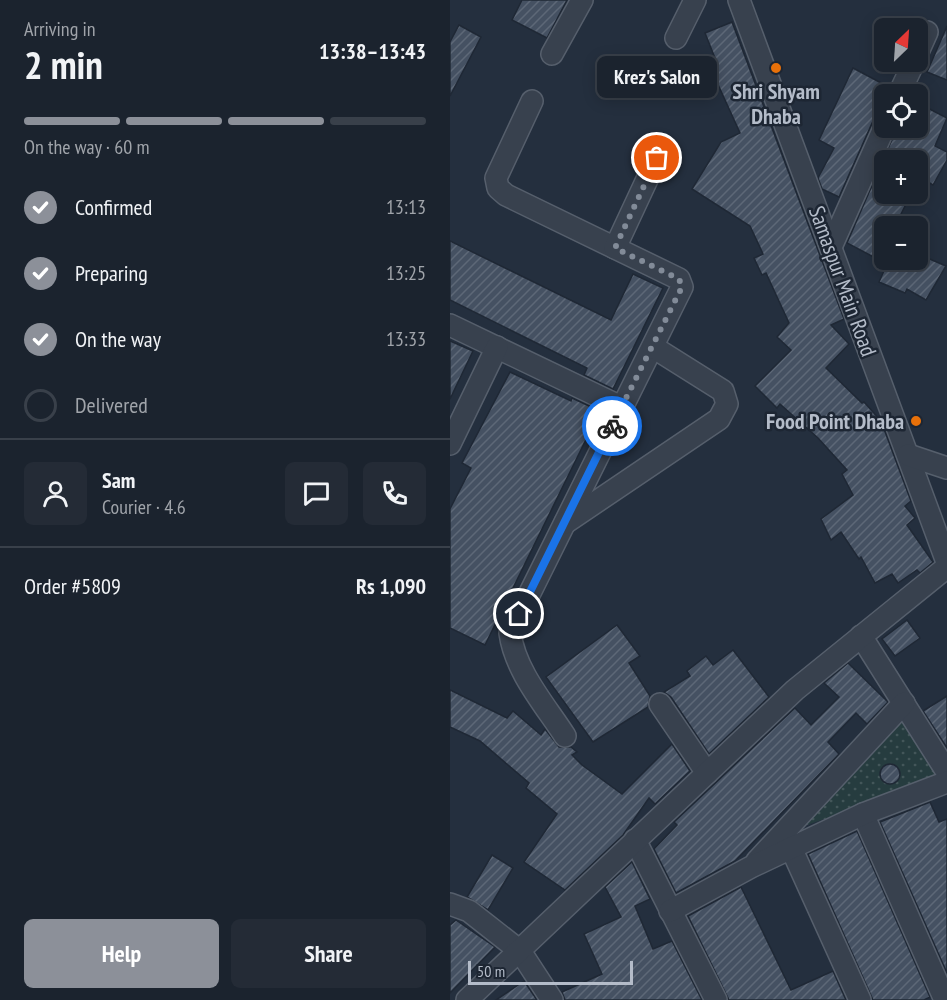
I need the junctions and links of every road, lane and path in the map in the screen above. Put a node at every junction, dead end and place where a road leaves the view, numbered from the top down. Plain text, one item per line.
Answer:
1 (582, 0) edge
2 (695, 0) edge
3 (739, 0) edge
4 (676, 38) dead end
5 (552, 54) dead end
6 (532, 101) dead end
7 (880, 138) edge
8 (657, 158) dead end
9 (831, 247) junction
10 (615, 248) junction
11 (450, 325) edge
12 (497, 347) junction
13 (652, 347) junction
14 (621, 407) junction
15 (450, 444) edge
16 (908, 455) junction
17 (947, 468) edge
18 (564, 523) junction
19 (947, 562) edge
20 (947, 567) edge
21 (861, 636) junction
22 (904, 703) junction
23 (660, 704) dead end
24 (566, 736) dead end
25 (947, 772) edge
26 (707, 773) junction
27 (947, 782) edge
28 (862, 814) junction
29 (635, 840) junction
30 (792, 850) junction
31 (751, 867) junction
32 (450, 904) edge
33 (670, 911) junction
34 (520, 951) junction
35 (467, 1000) edge
36 (552, 1000) edge
37 (716, 1000) edge
38 (860, 1000) edge
39 (945, 1000) edge

1 - 5 street
2 - 4 street
3 - 9 street, Samaspur Main Road
6 - 10 street
7 - 9 street
8 - 10 street
9 - 16 street, Samaspur Main Road
10 - 13 street
11 - 12 street
12 - 14 street
12 - 15 street
13 - 14 street
13 - 18 street
14 - 18 street
16 - 17 street
16 - 19 street, Samaspur Main Road
18 - 24 street
20 - 21 street
21 - 22 street
21 - 26 street
22 - 25 street
22 - 31 street
23 - 26 street
26 - 29 street
27 - 28 street
28 - 30 street
28 - 39 street
29 - 33 street
29 - 34 street
30 - 31 street
30 - 38 street
31 - 33 street
32 - 34 street
33 - 37 street
34 - 35 street
34 - 36 street

